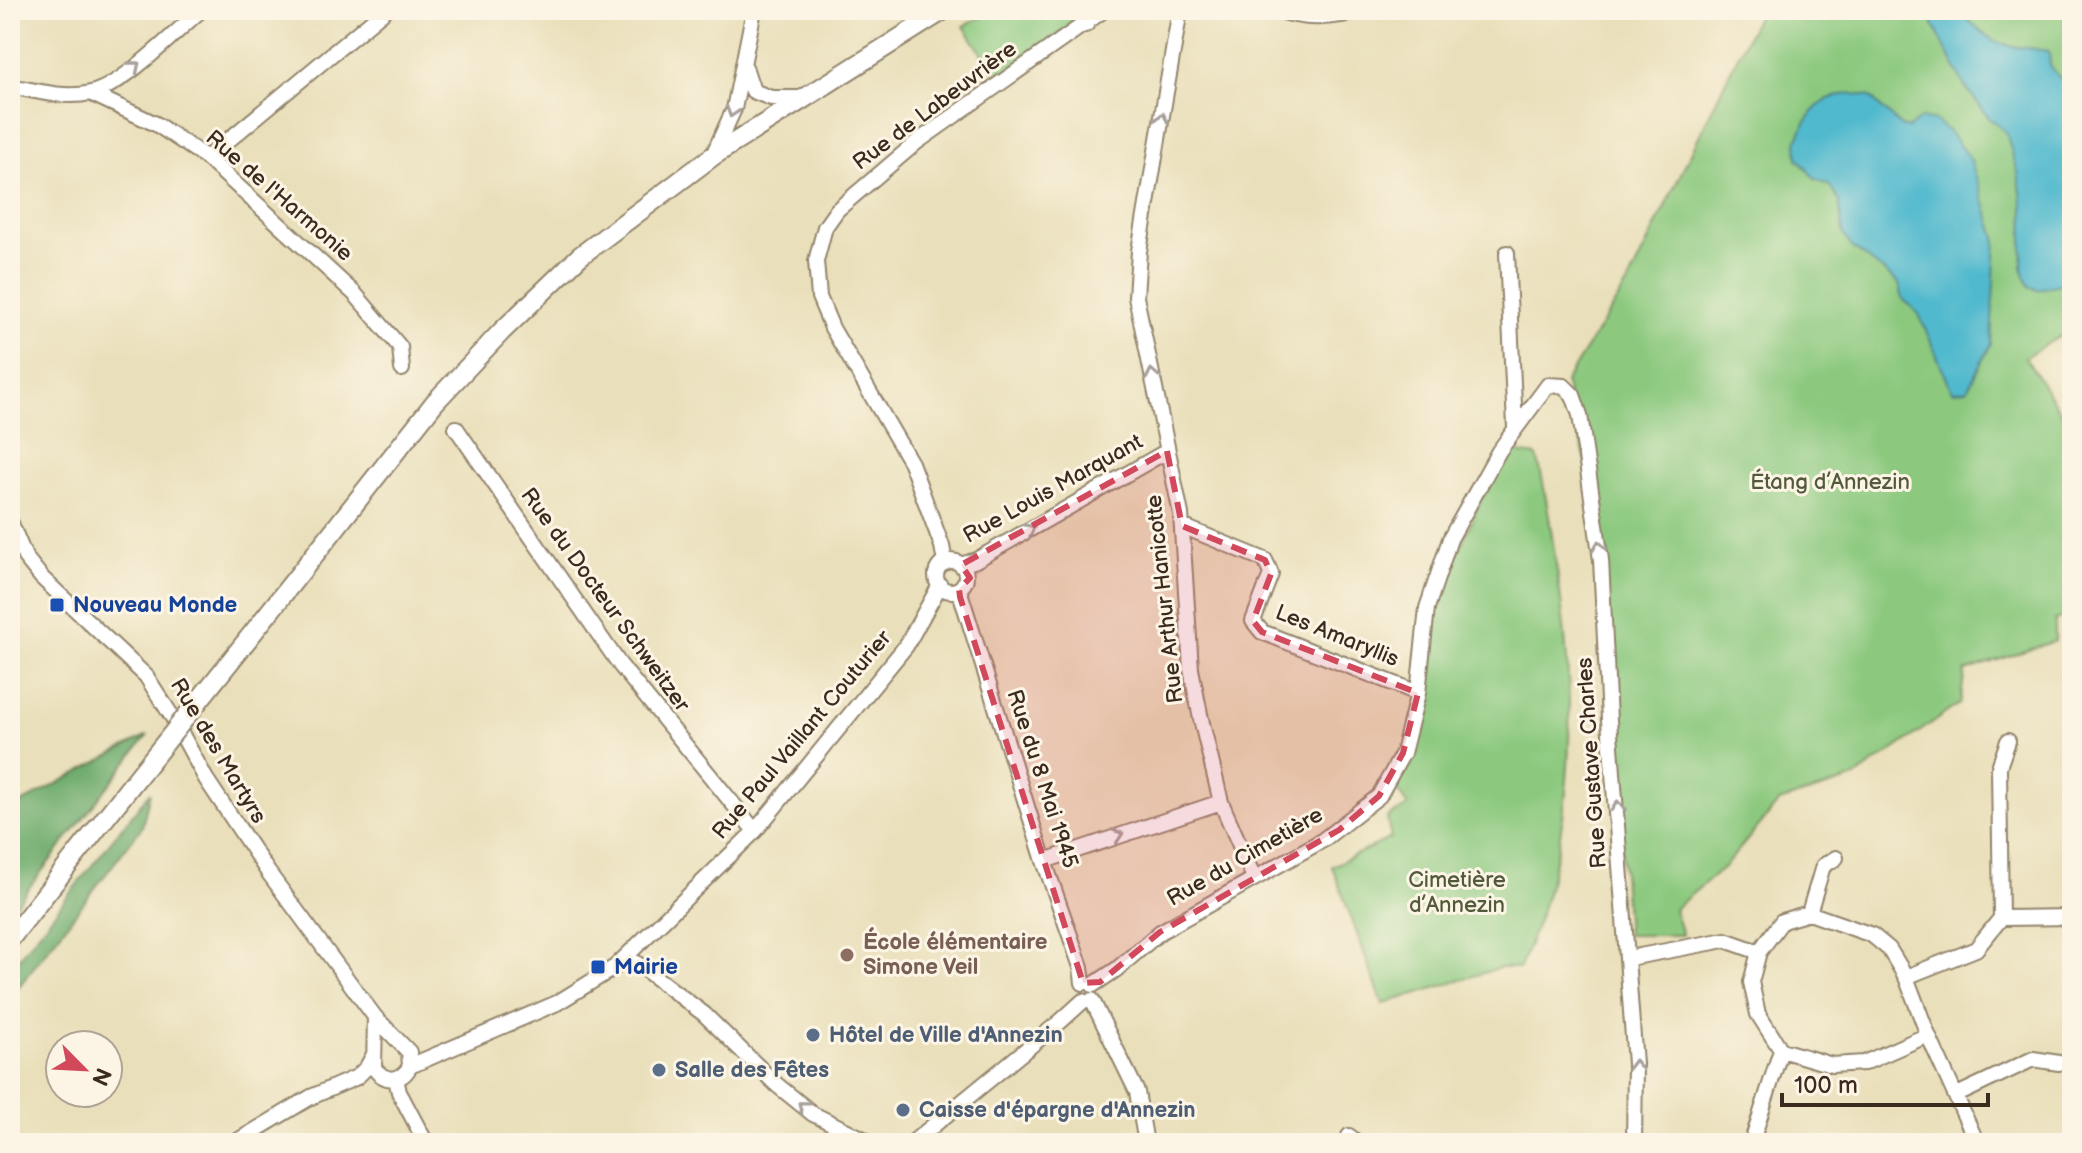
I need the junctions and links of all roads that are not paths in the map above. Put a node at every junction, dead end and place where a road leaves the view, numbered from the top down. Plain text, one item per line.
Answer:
1 (201, 10) edge
2 (385, 10) edge
3 (754, 10) edge
4 (944, 10) edge
5 (1104, 10) edge
6 (1180, 10) edge
7 (1278, 10) edge
8 (1366, 10) edge
9 (1086, 16) edge
10 (745, 66) junction
11 (10, 86) edge
12 (90, 93) junction
13 (802, 98) junction
14 (713, 156) junction
15 (207, 158) junction
16 (1507, 253) dead end
17 (402, 369) dead end
18 (1564, 386) joint
19 (1515, 427) junction
20 (456, 428) dead end
21 (1167, 451) junction
22 (10, 521) edge
23 (1182, 526) junction
24 (25, 557) junction
25 (10, 562) edge
26 (945, 563) junction
27 (961, 565) junction
28 (940, 585) junction
29 (959, 589) junction
30 (1418, 693) junction
31 (2008, 741) dead end
32 (1221, 802) junction
33 (755, 831) junction
34 (1836, 858) dead end
35 (1044, 861) junction
36 (1254, 878) junction
37 (1809, 913) junction
38 (2072, 917) edge
39 (2001, 918) junction
40 (10, 939) edge
41 (1759, 952) junction
42 (627, 956) junction
43 (1629, 958) junction
44 (1906, 977) junction
45 (1087, 992) junction
46 (375, 1017) junction
47 (1928, 1035) junction
48 (400, 1044) junction
49 (442, 1050) junction
50 (1781, 1050) junction
51 (374, 1053) junction
52 (2059, 1063) dead end
53 (410, 1066) junction
54 (357, 1077) junction
55 (389, 1078) junction
56 (1957, 1095) junction
57 (234, 1143) edge
58 (426, 1143) edge
59 (872, 1143) edge
60 (912, 1143) edge
61 (1146, 1143) edge
62 (1634, 1143) edge
63 (1754, 1143) edge
64 (1977, 1143) edge

12 -> 1 street
2 - 15 street
3 - 10 street
4 - 13 main road
5 - 9 street, Rue de Labeuvrière
21 -> 6 street, Rue Arthur Hanicotte
7 - 8 street
9 - 26 street, Rue de Labeuvrière
10 - 13 street
10 -> 14 street
11 - 12 street
12 - 15 street, Rue de l'Harmonie
13 - 14 main road
14 - 40 main road, bridge
15 - 17 street, Rue de l'Harmonie
16 - 19 street
18 - 19 street, Rue du Cimetière
43 -> 18 street, Rue Gustave Charles
19 - 30 street, Rue du Cimetière
20 - 33 street, Rue du Docteur Schweitzer
21 - 23 street, Rue Arthur Hanicotte
27 -> 21 street, Rue Louis Marquant
22 - 24 street, Rue des Martyrs
23 - 30 street, Les Amaryllis
23 - 32 street, Rue Arthur Hanicotte
24 - 25 street
24 - 46 street, Rue des Martyrs
26 - 27 street
26 - 28 street
27 - 29 street
28 - 29 street
28 - 33 street, Rue Paul Vaillant Couturier
29 - 35 street, Rue du 8 Mai 1945
30 - 36 street, Rue du Cimetière
31 - 39 street
35 -> 32 street
32 - 36 street, Rue Arthur Hanicotte
33 - 42 street, Rue Paul Vaillant Couturier
34 - 37 street
35 - 45 street, Rue du 8 Mai 1945
36 - 45 street, Rue du Cimetière
37 - 41 street
37 - 44 street
38 - 39 street
39 - 44 street
41 - 43 street
41 - 50 street
42 - 49 street, Rue Paul Vaillant Couturier
59 -> 42 street
62 -> 43 street, Rue Gustave Charles
44 - 47 street
45 - 60 street, Rue du Cimetière
45 - 61 street, Rue du 8 Mai 1945
46 - 48 street, Rue des Martyrs
46 - 51 street
47 - 50 street
47 - 56 street
48 - 49 street, Rue Paul Vaillant Couturier
48 - 51 street
48 - 53 street
49 - 53 street, Rue Paul Vaillant Couturier
50 - 63 street
51 - 54 street
51 - 55 street
52 - 56 street
53 - 55 street
54 - 55 street
54 - 57 street
55 - 58 street
56 - 64 street

